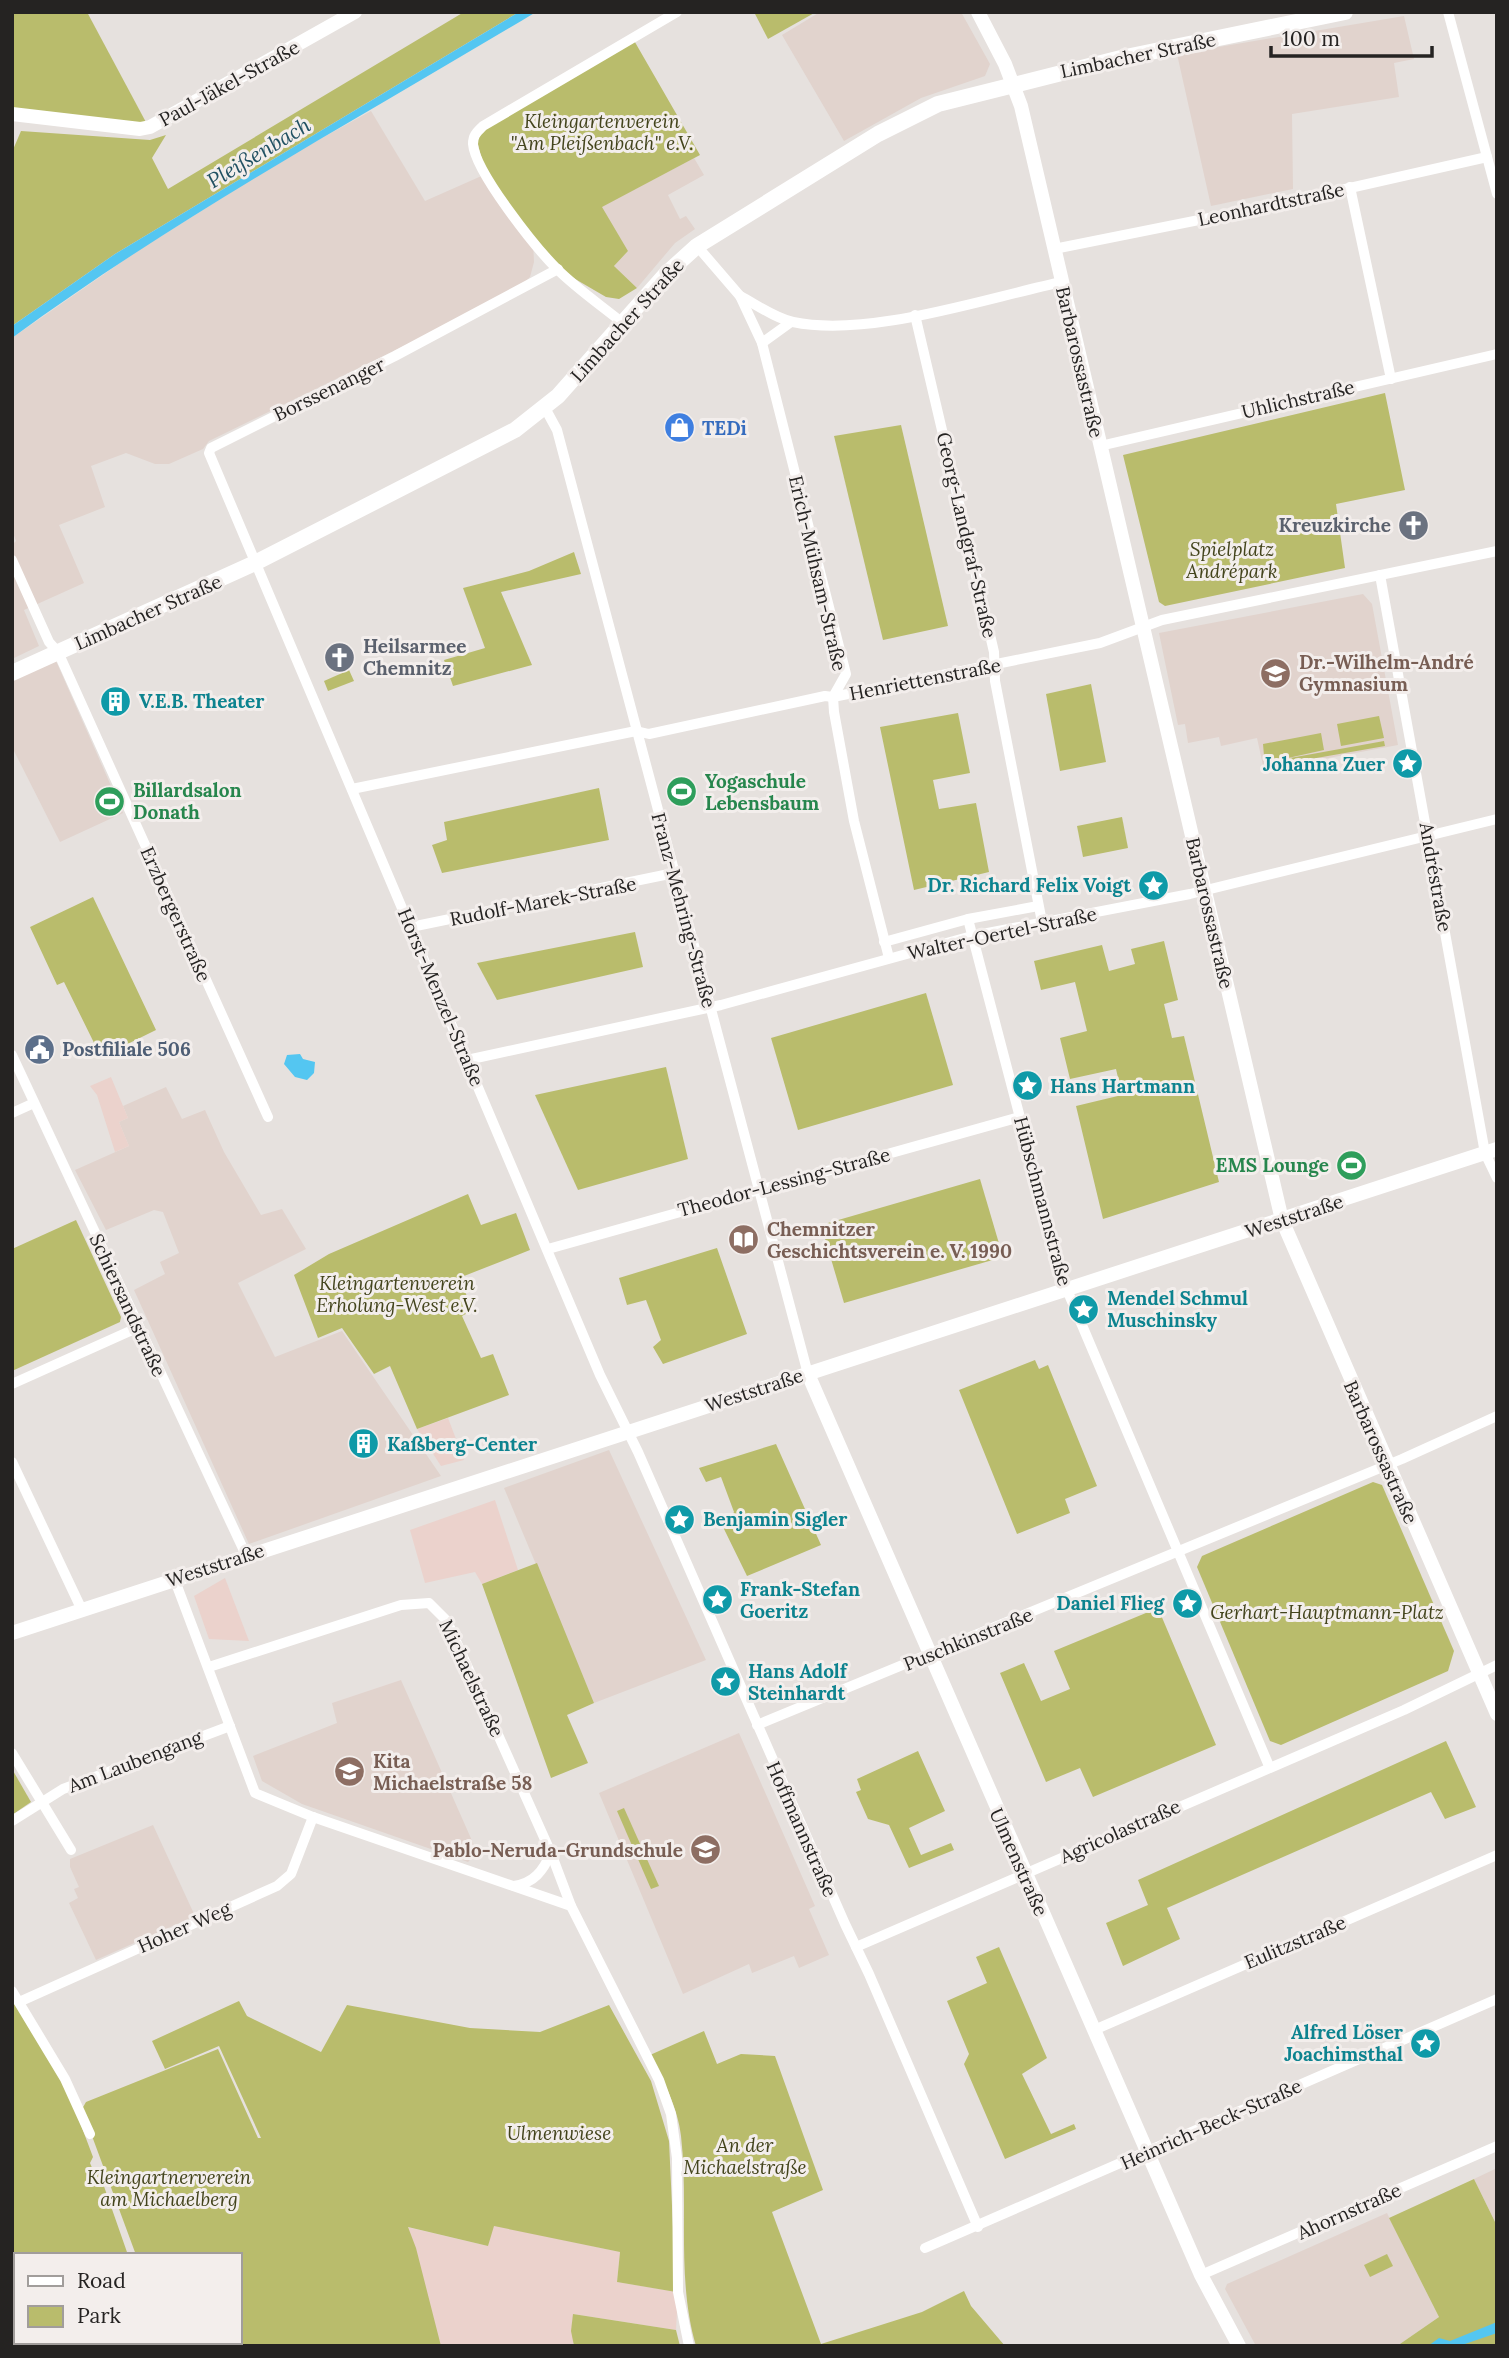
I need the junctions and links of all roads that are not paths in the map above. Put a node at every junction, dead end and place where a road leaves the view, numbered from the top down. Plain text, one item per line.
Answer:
1 (355, 12) edge
2 (677, 12) edge
3 (978, 12) edge
4 (1345, 12) edge
5 (1448, 12) edge
6 (1012, 83) junction
7 (12, 114) edge
8 (1487, 157) junction
9 (1350, 187) junction
10 (1497, 194) edge
11 (697, 246) junction
12 (1054, 249) junction
13 (558, 270) junction
14 (1062, 282) junction
15 (740, 296) junction
16 (915, 315) junction
17 (791, 322) junction
18 (624, 324) junction
19 (762, 343) junction
20 (1497, 354) edge
21 (1391, 379) junction
22 (545, 408) junction
23 (1100, 446) junction
24 (1497, 551) edge
25 (12, 560) edge
26 (256, 563) junction
27 (1380, 575) junction
28 (1143, 627) junction
29 (58, 652) junction
30 (994, 665) junction
31 (12, 673) edge
32 (832, 697) junction
33 (636, 731) junction
34 (352, 789) junction
35 (1497, 819) edge
36 (1429, 835) junction
37 (674, 873) junction
38 (1205, 890) junction
39 (1038, 906) junction
40 (968, 919) junction
41 (1042, 922) junction
42 (411, 927) junction
43 (972, 936) junction
44 (884, 942) junction
45 (890, 958) junction
46 (708, 1006) junction
47 (12, 1055) edge
48 (467, 1060) junction
49 (34, 1103) junction
50 (12, 1113) edge
51 (268, 1117) dead end
52 (1020, 1117) junction
53 (1491, 1151) edge
54 (1497, 1178) edge
55 (757, 1191) junction
56 (1282, 1220) junction
57 (548, 1249) junction
58 (1066, 1289) junction
59 (139, 1327) junction
60 (808, 1374) junction
61 (12, 1384) edge
62 (1497, 1416) edge
63 (626, 1431) junction
64 (12, 1462) edge
65 (1387, 1465) junction
66 (1179, 1552) junction
67 (246, 1555) junction
68 (174, 1578) junction
69 (81, 1608) junction
70 (12, 1633) edge
71 (930, 1655) junction
72 (1497, 1665) edge
73 (209, 1667) junction
74 (1479, 1673) junction
75 (1497, 1714) edge
76 (757, 1725) junction
77 (230, 1726) junction
78 (12, 1753) edge
79 (1269, 1766) junction
80 (42, 1800) junction
81 (313, 1817) junction
82 (12, 1821) edge
83 (71, 1850) dead end
84 (551, 1853) junction
85 (1497, 1855) edge
86 (1023, 1873) junction
87 (512, 1886) junction
88 (571, 1906) junction
89 (856, 1947) junction
90 (12, 1991) edge
91 (1497, 1999) edge
92 (19, 2002) junction
93 (1094, 2029) junction
94 (90, 2134) dead end
95 (1497, 2146) edge
96 (1147, 2153) junction
97 (978, 2227) junction
98 (925, 2248) dead end
99 (1201, 2275) junction
100 (689, 2346) edge
101 (1239, 2346) edge

1 - 7 street, Paul-Jäkel-Straße
2 - 13 street
3 - 6 street, Barbarossastraße
4 - 6 main road, Limbacher Straße
5 - 8 street
6 - 11 main road, Limbacher Straße
6 - 12 street, Barbarossastraße
8 - 9 street, Leonhardtstraße
8 - 10 street
9 - 12 street, Leonhardtstraße
9 - 21 street
11 - 15 street, Erich-Mühsam-Straße
11 - 18 main road, Limbacher Straße
12 - 14 street, Barbarossastraße
13 - 18 street
13 - 26 street, Borssenanger
14 - 16 street
14 - 23 street, Barbarossastraße
15 - 17 street
15 - 19 street, Erich-Mühsam-Straße
16 - 17 street
16 - 30 street, Georg-Landgraf-Straße
17 - 19 street
18 - 22 main road, Limbacher Straße
19 - 32 street, Erich-Mühsam-Straße
20 - 21 street, Uhlichstraße
21 - 23 street, Uhlichstraße
22 - 26 main road, Limbacher Straße
22 - 33 street, Franz-Mehring-Straße
23 - 28 street, Barbarossastraße
24 - 27 street, Henriettenstraße
25 - 29 street, Erzbergerstraße
26 - 29 main road, Limbacher Straße
26 - 34 street, Horst-Menzel-Straße
27 - 28 street, Henriettenstraße
27 - 36 street, Andréstraße
28 - 30 street, Henriettenstraße
28 - 38 street, Barbarossastraße
29 - 31 main road, Limbacher Straße
29 - 51 street, Erzbergerstraße
30 - 32 street, Henriettenstraße
30 - 39 street, Georg-Landgraf-Straße
32 - 33 street, Henriettenstraße
32 - 44 street, Erich-Mühsam-Straße
33 - 34 street, Henriettenstraße
33 - 37 street, Franz-Mehring-Straße
34 - 42 street, Horst-Menzel-Straße
35 - 36 street, Walter-Oertel-Straße
36 - 38 street, Walter-Oertel-Straße
36 - 53 street, Andréstraße
37 - 42 street, Rudolf-Marek-Straße
37 - 46 street, Franz-Mehring-Straße
38 - 41 street, Walter-Oertel-Straße
38 - 56 street, Barbarossastraße
39 - 40 street, Walter-Oertel-Straße
39 - 41 street, Georg-Landgraf-Straße
40 - 43 street, Hübschmannstraße
40 - 44 street, Walter-Oertel-Straße
41 - 43 street, Walter-Oertel-Straße
42 - 48 street, Horst-Menzel-Straße
43 - 45 street, Walter-Oertel-Straße
43 - 52 street, Hübschmannstraße
44 - 45 street, Erich-Mühsam-Straße
45 - 46 street, Walter-Oertel-Straße
46 - 48 street, Walter-Oertel-Straße
46 - 55 street, Franz-Mehring-Straße
47 - 49 street, Schiersandstraße
48 - 57 street, Horst-Menzel-Straße
49 - 50 street
49 - 59 street, Schiersandstraße
52 - 55 street, Theodor-Lessing-Straße
52 - 58 street, Hübschmannstraße
53 - 54 street, Andréstraße
53 - 56 street, Weststraße
55 - 57 street, Theodor-Lessing-Straße
55 - 60 street, Franz-Mehring-Straße
56 - 58 street, Weststraße
56 - 65 street, Barbarossastraße
57 - 63 street, Horst-Menzel-Straße
58 - 60 street, Weststraße
58 - 66 street, Hübschmannstraße
59 - 61 street
59 - 67 street, Schiersandstraße
60 - 63 street, Weststraße
60 - 71 street, Ulmenstraße
62 - 65 street
63 - 67 street, Weststraße
63 - 76 street, Hoffmannstraße
64 - 69 street
65 - 66 street
65 - 74 street, Barbarossastraße
66 - 71 street, Puschkinstraße
66 - 79 street
67 - 68 street, Weststraße
68 - 69 street, Weststraße
68 - 73 street
69 - 70 street, Weststraße
71 - 76 street, Puschkinstraße
71 - 86 street, Ulmenstraße
72 - 74 street
73 - 77 street
73 - 84 street, Michaelstraße
74 - 75 street, Barbarossastraße
74 - 79 street
76 - 89 street, Hoffmannstraße
77 - 80 street, Am Laubengang
77 - 81 street
78 - 80 street, Am Laubengang
79 - 86 street, Agricolastraße
80 - 82 street, Am Laubengang
80 - 83 street, Am Laubengang
81 - 87 street
81 - 92 street, Hoher Weg
84 - 87 street
84 - 88 street, Michaelstraße
85 - 93 street, Eulitzstraße
86 - 89 street, Agricolastraße
86 - 93 street, Ulmenstraße
87 - 88 street
88 - 100 street, Michaelstraße
89 - 97 street, Hoffmannstraße
90 - 92 street
91 - 96 street, Heinrich-Beck-Straße
92 - 94 street
93 - 96 street, Ulmenstraße
95 - 99 street, Ahornstraße
96 - 97 street, Heinrich-Beck-Straße
96 - 99 street, Ulmenstraße
97 - 98 street, Heinrich-Beck-Straße
99 - 101 street, Ulmenstraße

